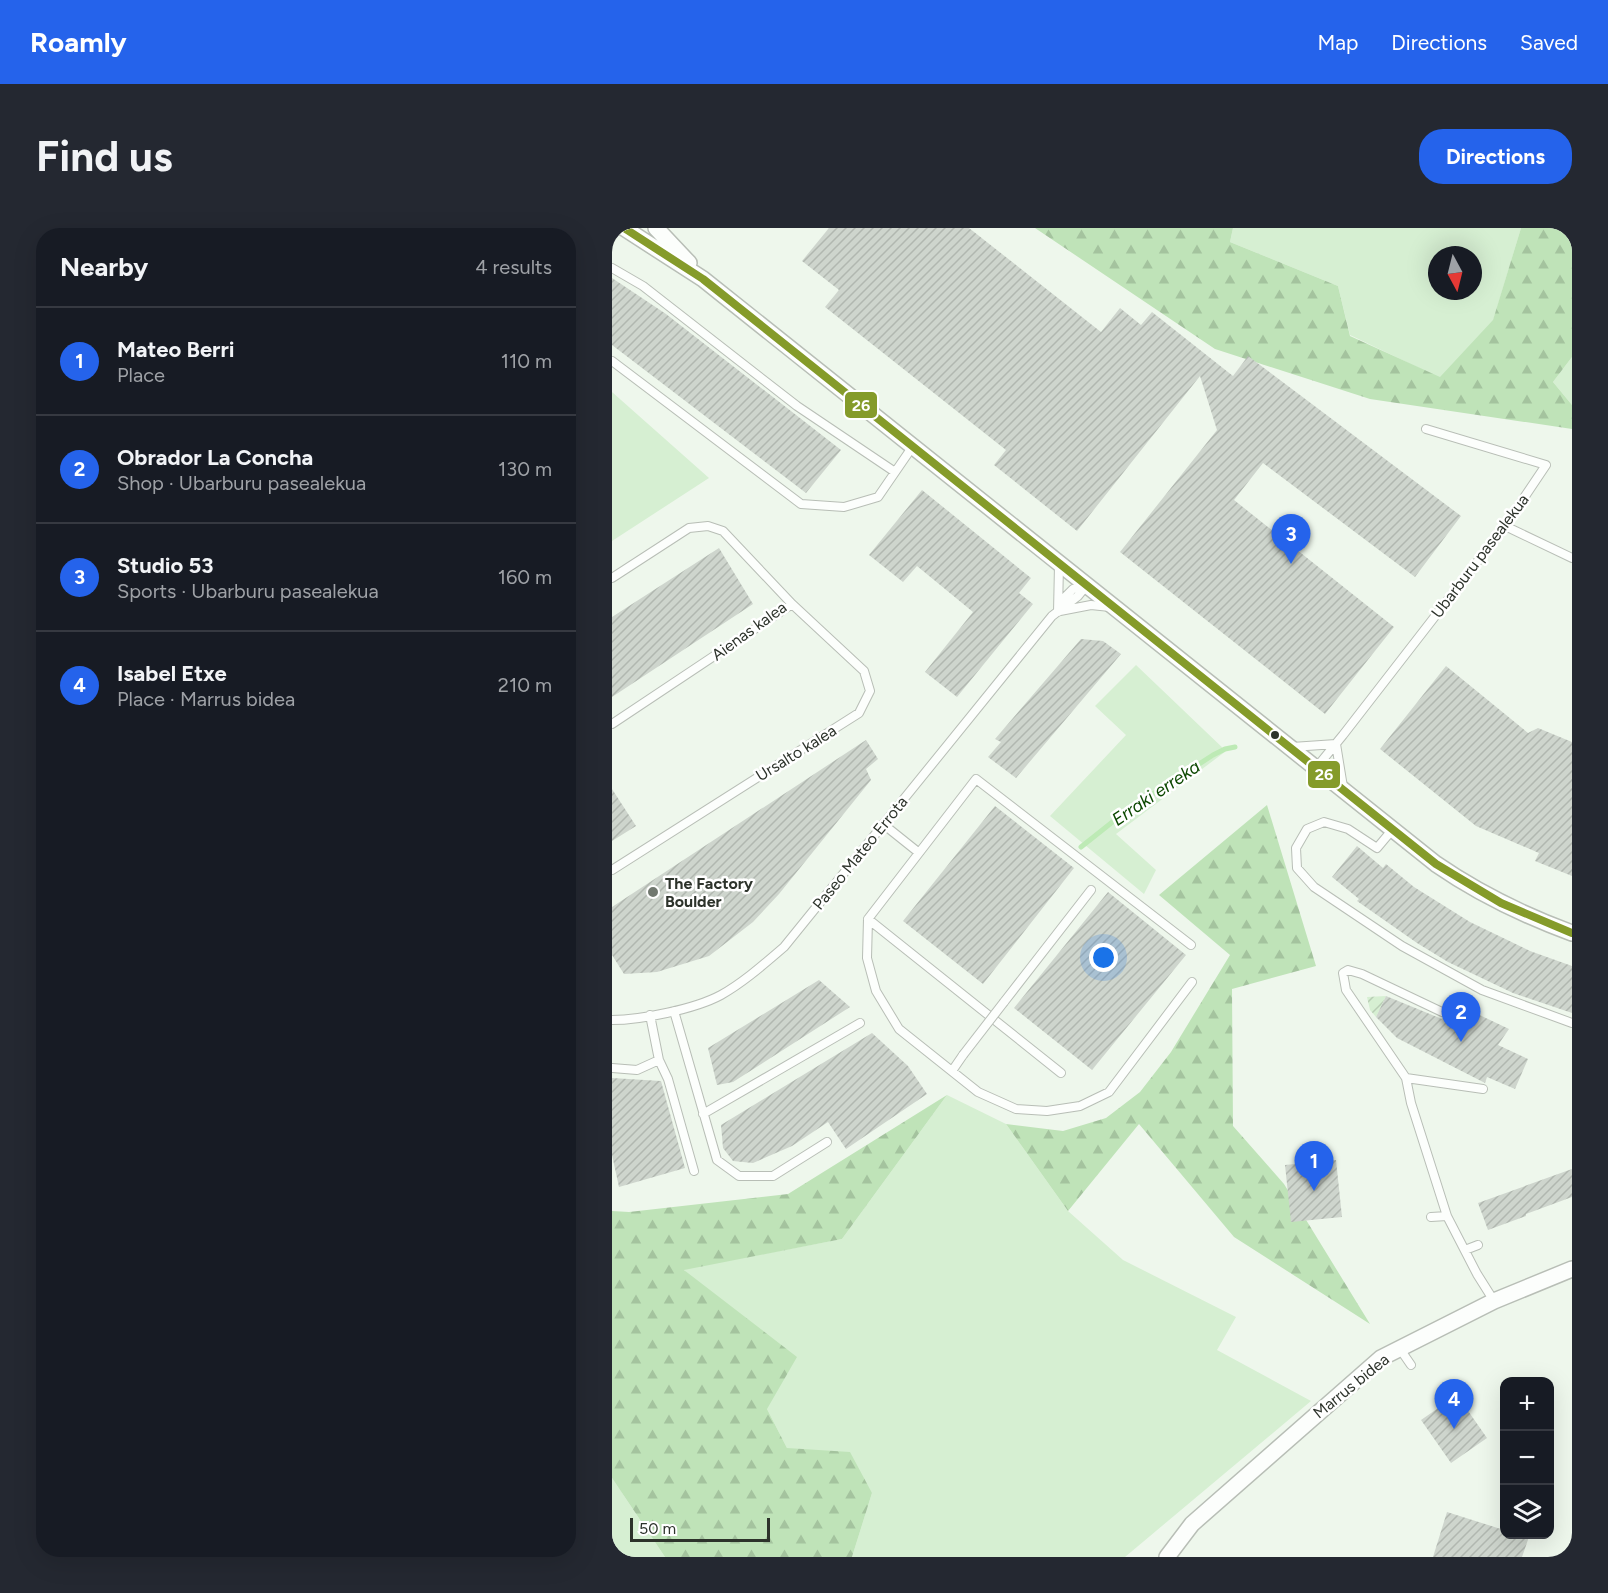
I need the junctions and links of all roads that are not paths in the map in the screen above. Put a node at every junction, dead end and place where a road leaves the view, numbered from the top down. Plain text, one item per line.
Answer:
1 (624, 228) edge
2 (657, 228) edge
3 (612, 268) edge
4 (703, 279) junction
5 (612, 361) edge
6 (1426, 429) dead end
7 (913, 446) junction
8 (895, 472) junction
9 (1505, 526) junction
10 (1572, 558) edge
11 (1059, 563) junction
12 (612, 578) edge
13 (1087, 585) junction
14 (1060, 602) junction
15 (792, 604) junction
16 (1116, 608) junction
17 (1058, 612) junction
18 (612, 724) edge
19 (1336, 744) junction
20 (1290, 747) junction
21 (1316, 768) junction
22 (1344, 790) junction
23 (883, 824) junction
24 (1393, 829) junction
25 (918, 852) junction
26 (612, 870) edge
27 (1091, 890) dead end
28 (868, 919) junction
29 (1572, 933) edge
30 (1191, 945) dead end
31 (1192, 982) dead end
32 (674, 1011) junction
33 (1442, 1012) dead end
34 (651, 1015) junction
35 (612, 1020) edge
36 (860, 1023) dead end
37 (1572, 1023) edge
38 (658, 1060) junction
39 (612, 1068) edge
40 (952, 1071) junction
41 (1061, 1073) dead end
42 (1406, 1078) junction
43 (1483, 1089) dead end
44 (703, 1114) junction
45 (827, 1142) dead end
46 (694, 1171) dead end
47 (1447, 1216) junction
48 (1431, 1217) dead end
49 (1478, 1245) dead end
50 (1466, 1250) junction
51 (1572, 1269) edge
52 (1494, 1301) junction
53 (1400, 1349) junction
54 (1411, 1365) dead end
55 (1167, 1557) edge

1 - 4 street
2 - 4 street
3 - 8 lane
4 - 7 street
5 - 8 lane
6 - 9 lane, Ubarburu pasealekua
7 - 8 lane
7 - 11 street
9 - 10 lane
9 - 19 lane, Ubarburu pasealekua
11 - 13 street
11 - 14 lane
12 - 15 lane, Aienas kalea
13 - 14 lane
13 - 16 street
13 - 17 lane, Paseo Mateo Errota
14 - 17 lane
15 - 18 lane, Aienas kalea
15 - 26 lane, Ursalto kalea
16 - 17 lane
16 - 20 street
17 - 23 lane, Paseo Mateo Errota
19 - 20 lane
19 - 21 lane, Ubarburu pasealekua
19 - 22 lane
20 - 21 street
21 - 22 street
22 - 24 street
23 - 25 lane
23 - 32 lane, Paseo Mateo Errota
24 - 29 street
24 - 37 lane
25 - 28 lane
25 - 30 lane
27 - 40 lane, bridge
28 - 40 lane
28 - 41 lane
31 - 40 lane
32 - 34 lane, Paseo Mateo Errota
32 - 44 lane
33 - 42 lane
34 - 35 lane, Paseo Mateo Errota
34 - 38 lane
36 - 44 lane
38 - 39 lane
38 - 46 lane
42 - 43 lane
42 - 47 lane
44 - 45 lane
47 - 48 lane
47 - 50 lane
49 - 50 lane
50 - 52 lane
51 - 52 street, Marrus bidea
52 - 53 street, Marrus bidea
53 - 54 lane
53 - 55 street, Marrus bidea

